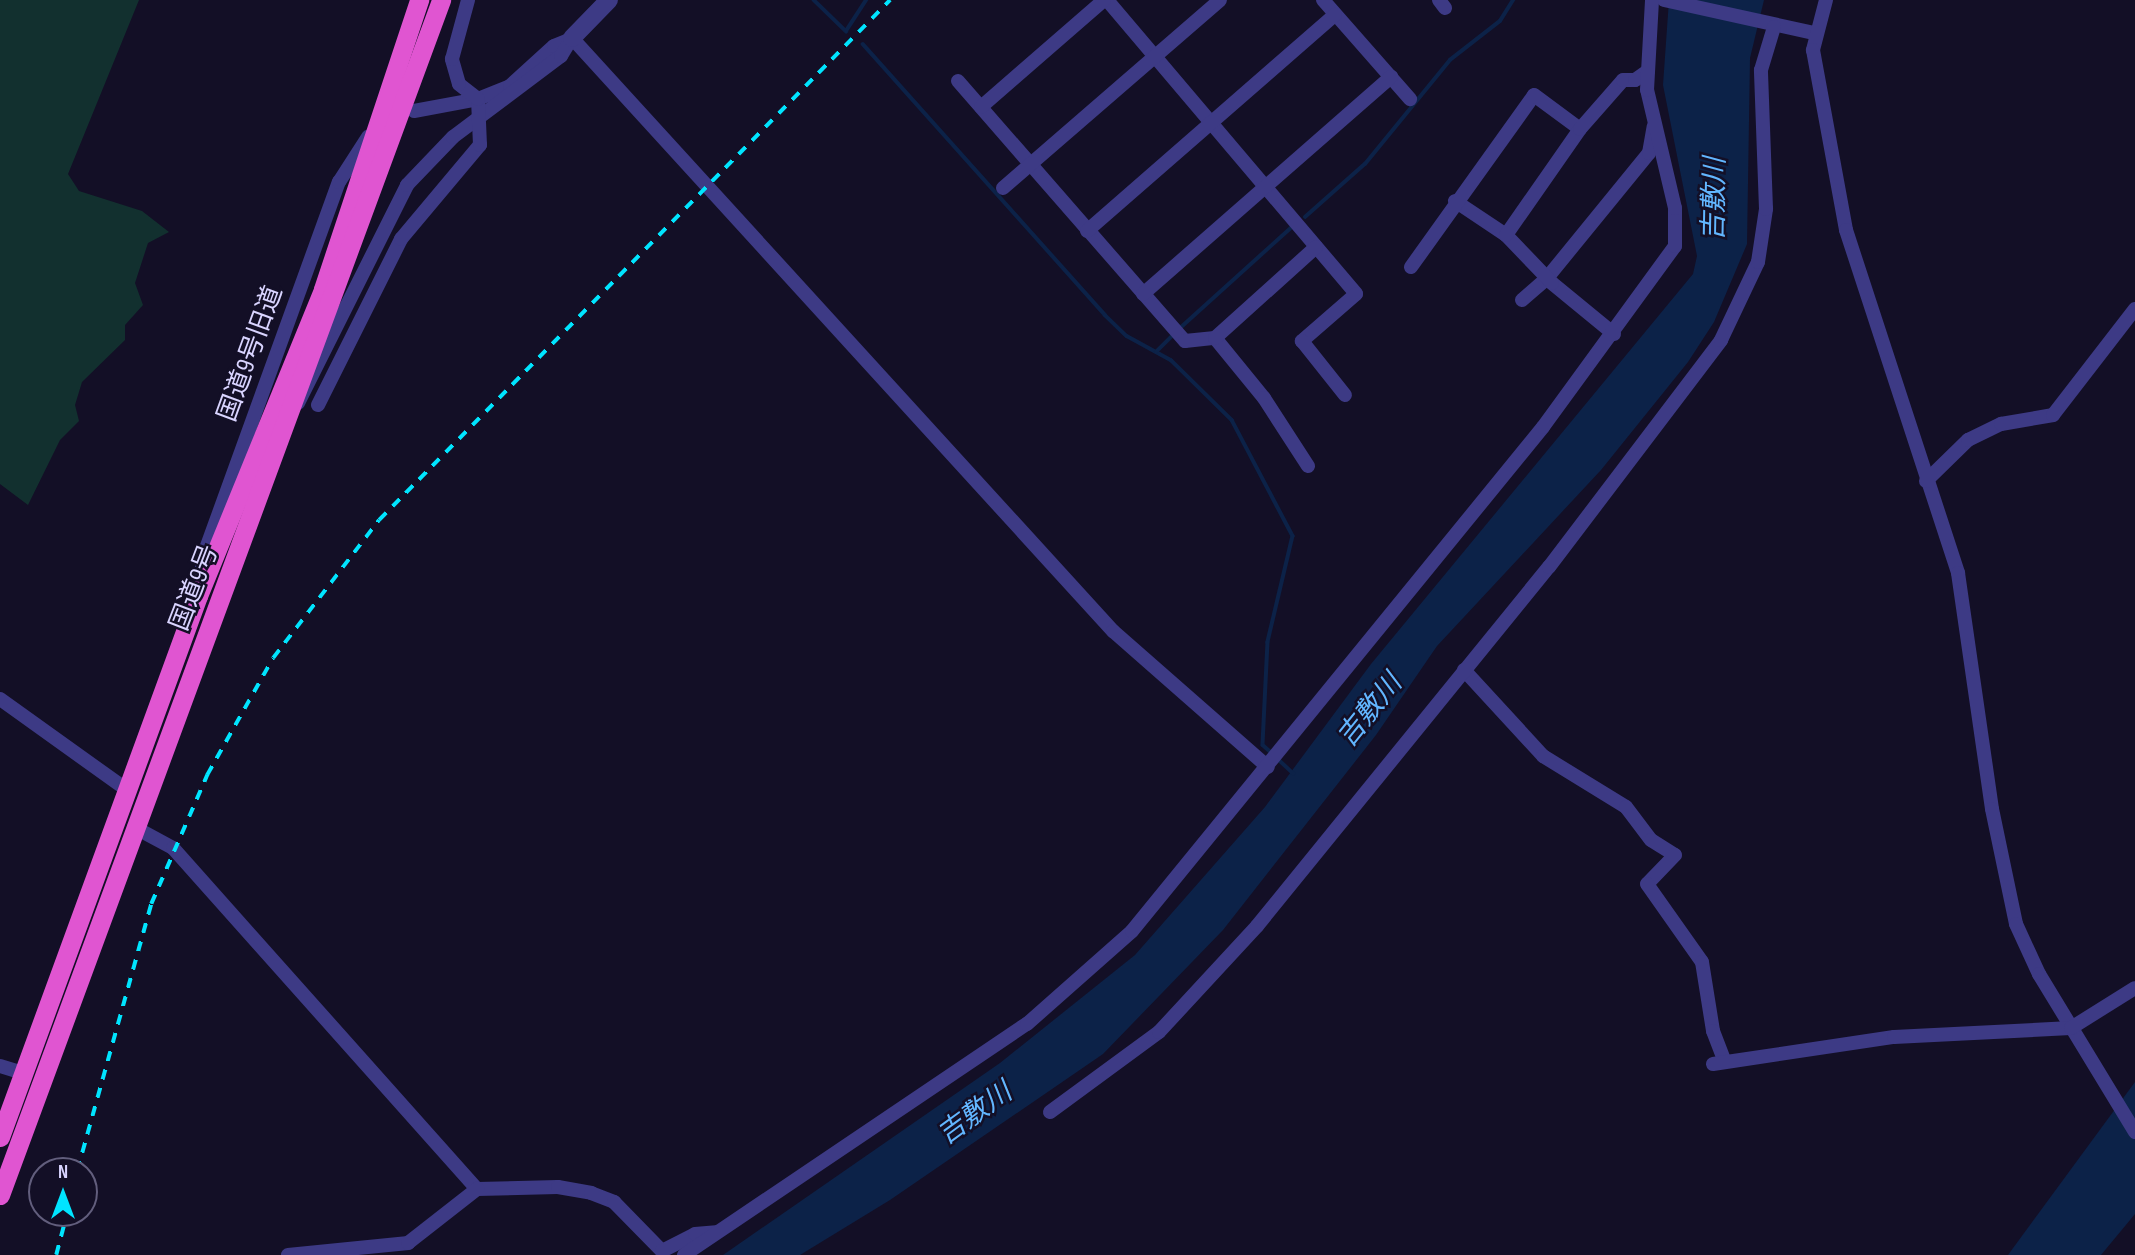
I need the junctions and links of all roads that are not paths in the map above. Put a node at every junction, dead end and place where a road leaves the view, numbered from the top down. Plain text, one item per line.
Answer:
1 (419, 0) edge
2 (441, 0) edge
3 (468, 0) edge
4 (610, 0) edge
5 (1105, 0) edge
6 (1220, 0) edge
7 (1323, 0) edge
8 (1652, 0) edge
9 (1664, 0) edge
10 (1826, 0) edge
11 (1335, 15) junction
12 (1774, 27) junction
13 (1814, 33) junction
14 (572, 38) junction
15 (1157, 54) junction
16 (1648, 71) junction
17 (1391, 77) junction
18 (958, 81) dead end
19 (478, 99) junction
20 (1410, 99) dead end
21 (981, 107) junction
22 (414, 111) dead end
23 (481, 121) junction
24 (1655, 121) junction
25 (1212, 122) junction
26 (1580, 130) junction
27 (368, 137) dead end
28 (1029, 164) junction
29 (1268, 185) junction
30 (1003, 188) dead end
31 (1455, 201) junction
32 (1087, 230) junction
33 (1506, 235) junction
34 (1316, 247) junction
35 (1410, 267) dead end
36 (1547, 278) junction
37 (1143, 293) junction
38 (1522, 300) dead end
39 (2135, 309) edge
40 (1615, 334) junction
41 (1215, 338) junction
42 (1345, 396) dead end
43 (318, 405) dead end
44 (292, 411) junction
45 (1308, 466) dead end
46 (1926, 481) junction
47 (198, 596) junction
48 (1464, 670) junction
49 (0, 699) edge
50 (1269, 765) junction
51 (127, 790) junction
52 (134, 827) junction
53 (2135, 988) edge
54 (2075, 1034) junction
55 (0, 1066) edge
56 (23, 1073) junction
57 (1050, 1112) dead end
58 (2135, 1132) edge
59 (0, 1137) edge
60 (477, 1189) junction
61 (0, 1195) edge
62 (717, 1233) junction
63 (288, 1255) edge
64 (684, 1255) edge

1 - 47 highway, 国道9号
2 - 44 highway, 国道9号
3 - 19 street
4 - 14 street
5 - 15 street
5 - 21 street
6 - 15 street
7 - 11 street
8 - 16 street
9 - 12 street
10 - 13 street
11 - 17 street
11 - 25 street
12 - 13 street
12 - 48 street
13 - 46 street
14 - 19 street
14 - 23 street
14 - 50 street
15 - 25 street
15 - 28 street
16 - 24 street
16 - 26 street
17 - 20 street
17 - 29 street
18 - 21 street
19 - 22 street
19 - 23 street
21 - 28 street
23 - 43 street
23 - 44 street
24 - 36 street
24 - 40 street
25 - 29 street
25 - 32 street
26 - 31 street
26 - 33 street
27 - 47 street, 国道9号旧道
28 - 30 street
28 - 32 street
29 - 34 street
29 - 37 street
31 - 33 street
31 - 35 street
32 - 37 street
33 - 36 street
34 - 41 street
34 - 42 street
36 - 38 street
36 - 40 street
37 - 41 street
39 - 46 street
40 - 50 street
41 - 45 street
44 - 52 highway, 国道9号
46 - 54 street
47 - 51 highway, 国道9号
48 - 54 street
48 - 57 street
49 - 51 street
50 - 62 street
51 - 56 highway, 国道9号
52 - 60 street
52 - 61 highway, 国道9号
53 - 54 street
54 - 58 street
55 - 56 street
56 - 59 highway, 国道9号
60 - 62 street
60 - 63 street
62 - 64 street

